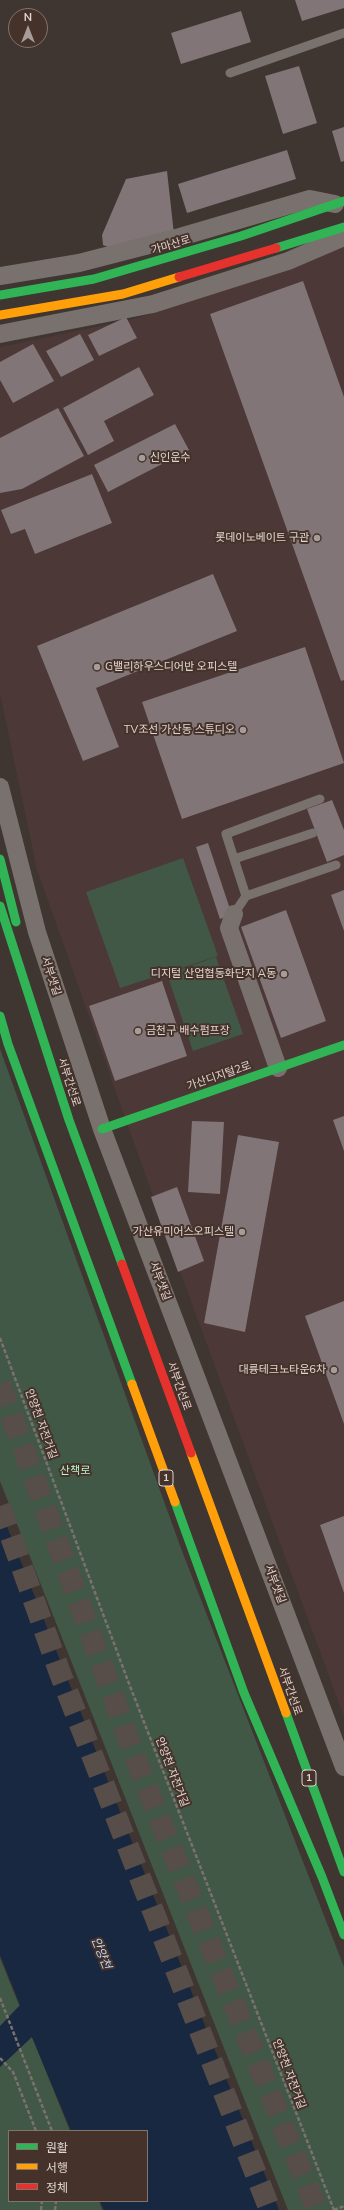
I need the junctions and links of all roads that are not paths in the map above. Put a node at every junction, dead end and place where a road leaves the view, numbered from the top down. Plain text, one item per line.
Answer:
1 (344, 33) edge
2 (230, 73) dead end
3 (340, 203) edge
4 (344, 226) edge
5 (344, 237) edge
6 (0, 276) edge
7 (0, 294) edge
8 (0, 315) edge
9 (0, 334) edge
10 (0, 787) edge
11 (320, 799) dead end
12 (313, 833) dead end
13 (0, 859) edge
14 (234, 859) junction
15 (336, 865) dead end
16 (246, 896) junction
17 (0, 906) edge
18 (234, 914) joint
19 (0, 1016) edge
20 (0, 1024) edge
21 (41, 1037) junction
22 (8, 1044) junction
23 (344, 1045) edge
24 (278, 1068) junction
25 (102, 1129) junction
26 (276, 1685) junction
27 (344, 1767) edge
28 (328, 1799) dead end
29 (344, 1872) edge
30 (344, 1935) edge

1 - 2 lane
3 - 6 street
3 - 7 main road, 가마산로
4 - 8 main road
5 - 9 street
10 - 25 street, 서부샛길
11 - 14 lane
12 - 14 lane
13 - 21 main road
14 - 16 lane
15 - 16 lane
16 - 18 lane
17 - 21 main road, 서부간선로 / 1
18 - 24 street
19 - 22 main road, 1
20 - 22 main road
21 - 26 main road, 서부간선로 / 1
22 - 30 main road, 1
23 - 24 main road, 가산디지털2로
24 - 25 main road, 가산디지털2로
25 - 27 street, 서부샛길
26 - 28 main road
26 - 29 main road, 서부간선로 / 1

